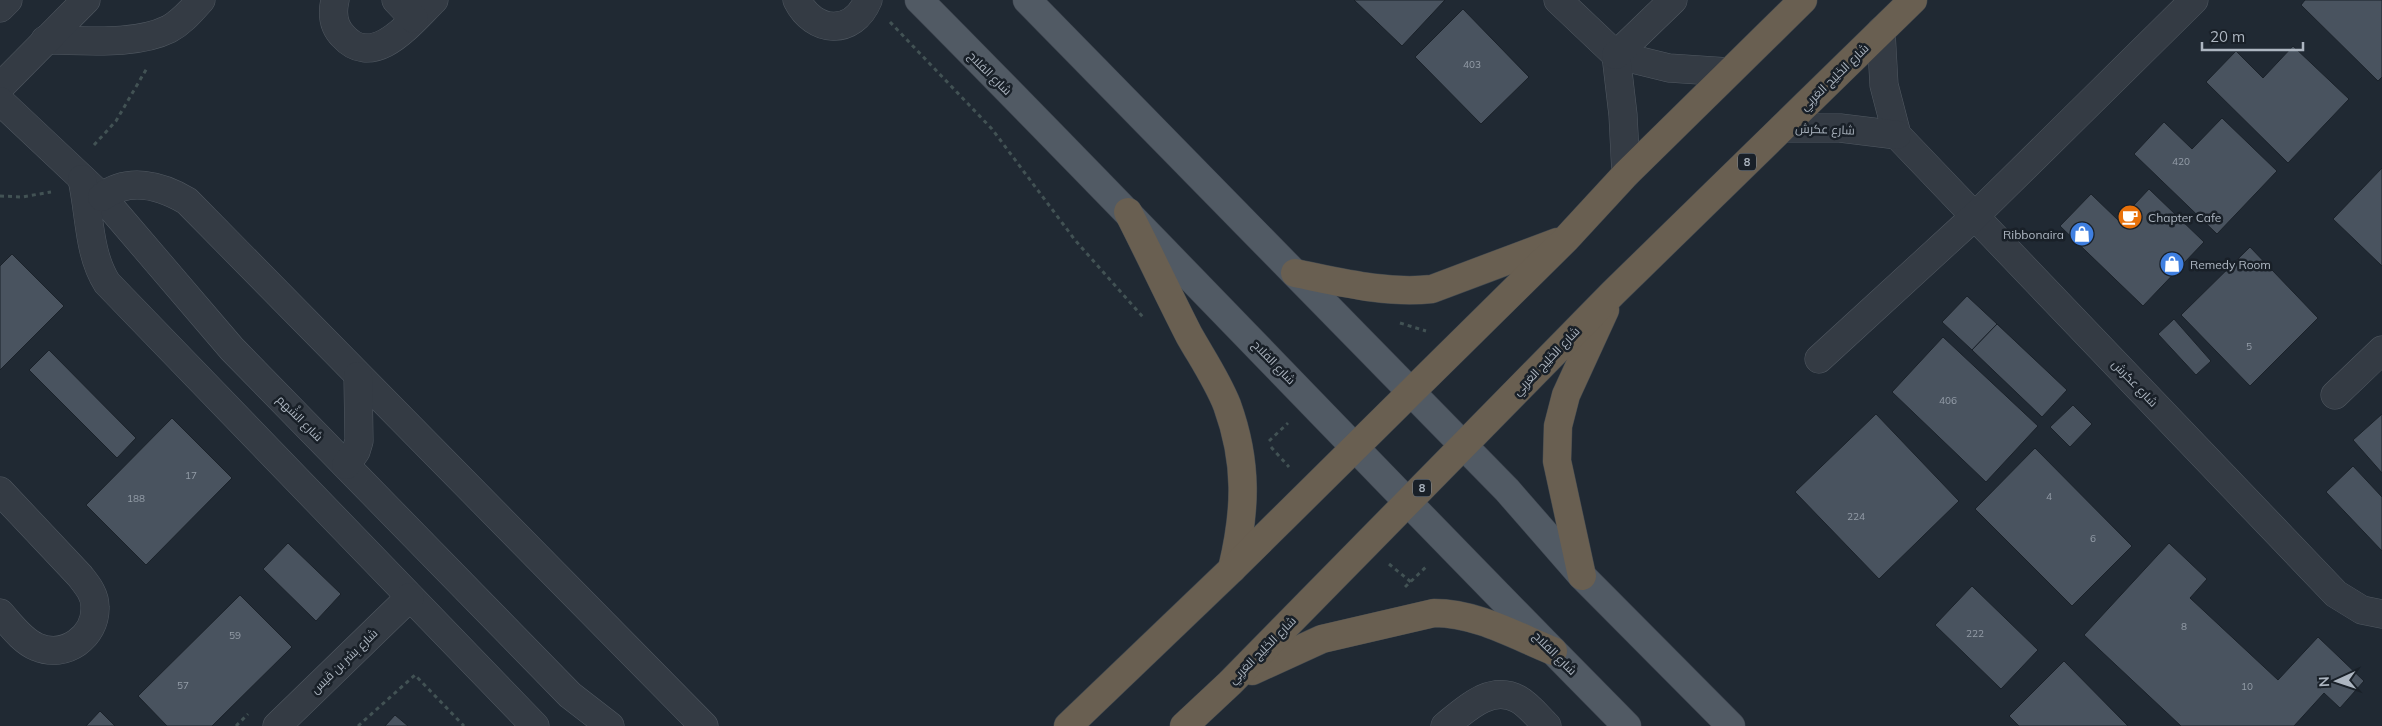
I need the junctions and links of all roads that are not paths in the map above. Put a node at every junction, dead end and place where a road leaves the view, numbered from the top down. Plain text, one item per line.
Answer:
1 (8, 0) edge
2 (86, 0) edge
3 (201, 0) edge
4 (335, 0) edge
5 (434, 0) edge
6 (797, 0) edge
7 (868, 0) edge
8 (919, 0) edge
9 (1027, 0) edge
10 (1558, 0) edge
11 (1803, 0) edge
12 (1913, 0) edge
13 (2194, 0) edge
14 (1672, 1) edge
15 (0, 8) edge
16 (405, 10) edge
17 (1881, 31) junction
18 (45, 40) junction
19 (1616, 54) junction
20 (1729, 72) junction
21 (0, 87) edge
22 (0, 101) edge
23 (1782, 128) junction
24 (1897, 135) junction
25 (1626, 174) junction
26 (82, 179) junction
27 (102, 197) junction
28 (1128, 212) junction
29 (1975, 216) junction
30 (126, 224) junction
31 (1566, 239) junction
32 (92, 241) junction
33 (1295, 273) junction
34 (1613, 292) junction
35 (2382, 350) edge
36 (1819, 359) dead end
37 (358, 376) junction
38 (1411, 392) junction
39 (2335, 395) dead end
40 (1463, 445) junction
41 (1356, 447) junction
42 (346, 465) junction
43 (0, 491) edge
44 (1408, 502) junction
45 (1232, 570) junction
46 (1582, 576) junction
47 (410, 596) junction
48 (0, 613) edge
49 (2382, 614) edge
50 (1553, 651) junction
51 (1230, 683) junction
52 (277, 726) edge
53 (535, 726) edge
54 (610, 726) edge
55 (704, 726) edge
56 (1068, 726) edge
57 (1184, 726) edge
58 (1445, 726) edge
59 (1547, 726) edge
60 (1627, 726) edge
61 (1730, 726) edge

1 - 15 street
2 - 18 street
3 - 18 street
4 - 16 street
5 - 16 street
6 - 7 street
8 - 28 main road, شارع الفلاح
9 - 33 main road
10 - 19 street
11 - 20 highway
12 - 17 highway, شارع الخَلِيج العَربِي / 8
13 - 29 street
14 - 19 street
17 - 23 highway, شارع الخَلِيج العَربِي / 8
17 - 24 street, شارع عكرش
18 - 21 street
19 - 20 street
19 - 25 street
20 - 25 highway
22 - 26 street, شارع الشَّهم
23 - 24 street, شارع عكرش
23 - 34 highway, شارع الخَلِيج العَربِي / 8
24 - 29 street, شارع عكرش
25 - 31 highway
26 - 27 street, شارع الشَّهم
26 - 32 street
27 - 30 street, شارع الشَّهم
27 - 37 street
28 - 41 main road, شارع الفلاح
28 - 45 highway
29 - 36 street
29 - 49 street, شارع عكرش
30 - 32 street
30 - 42 street, شارع الشَّهم
31 - 33 highway
31 - 38 highway
32 - 47 street
33 - 38 main road
34 - 40 highway, شارع الخَلِيج العَربِي / 8
34 - 46 highway
35 - 39 street
37 - 42 street
37 - 55 street
38 - 40 main road
38 - 41 highway
40 - 44 highway, شارع الخَلِيج العَربِي / 8
40 - 46 main road
41 - 44 main road, شارع الفلاح
41 - 45 highway
42 - 54 street, شارع الشَّهم
43 - 48 street
44 - 50 main road, شارع الفلاح
44 - 51 highway, شارع الخَلِيج العَربِي / 8
45 - 56 highway
46 - 61 main road
47 - 52 street, شارع بِشر بن قَيس
47 - 53 street
50 - 51 highway
50 - 60 main road, شارع الفلاح
51 - 57 highway, شارع الخَلِيج العَربِي / 8
58 - 59 street

